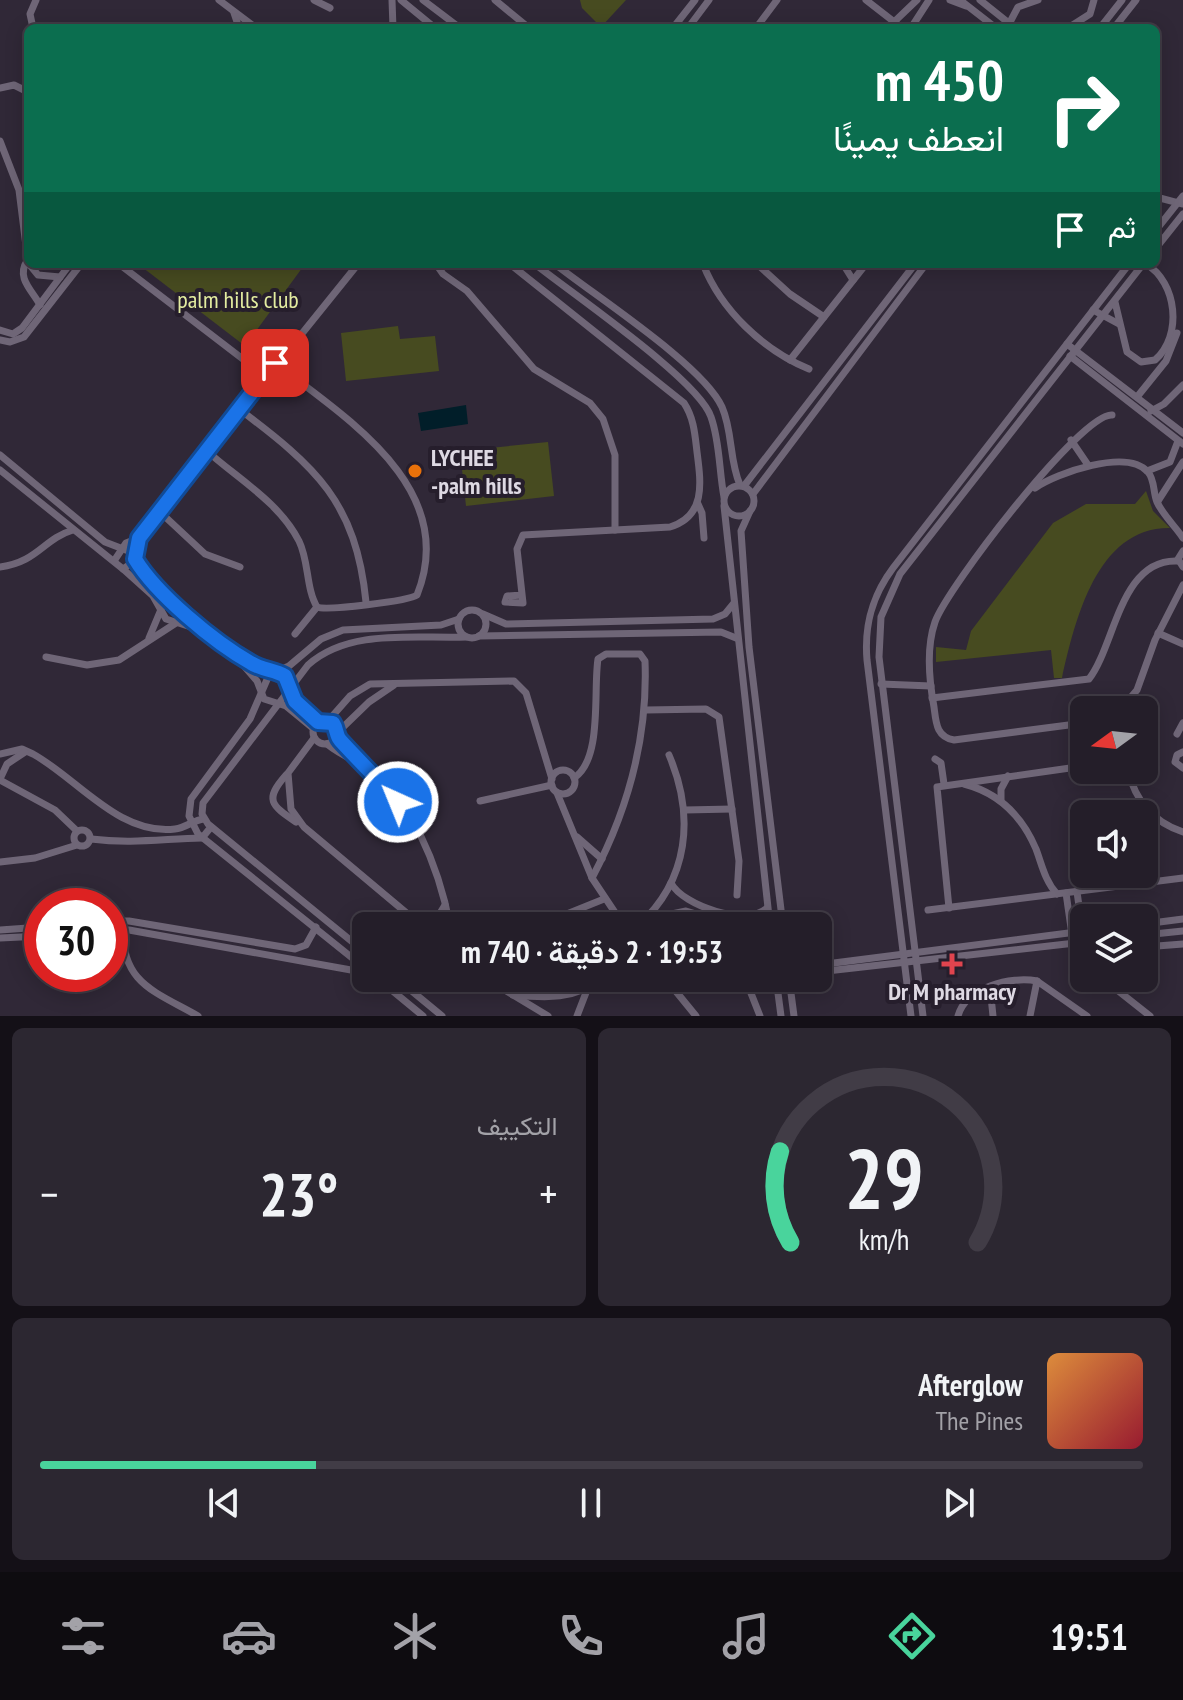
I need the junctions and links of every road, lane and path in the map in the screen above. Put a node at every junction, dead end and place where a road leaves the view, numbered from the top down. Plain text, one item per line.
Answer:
1 (36, 0) edge
2 (219, 0) edge
3 (314, 0) edge
4 (392, 0) edge
5 (401, 0) edge
6 (423, 0) edge
7 (495, 0) edge
8 (695, 0) edge
9 (709, 0) edge
10 (777, 0) edge
11 (866, 0) edge
12 (950, 0) edge
13 (980, 0) edge
14 (1038, 0) edge
15 (1094, 0) edge
16 (1122, 0) edge
17 (1136, 0) edge
18 (924, 1) edge
19 (964, 3) edge
20 (330, 8) dead end
21 (234, 13) junction
22 (907, 13) junction
23 (916, 19) junction
24 (894, 22) junction
25 (32, 24) edge
26 (238, 24) edge
27 (250, 24) edge
28 (393, 24) edge
29 (430, 24) edge
30 (455, 24) edge
31 (524, 24) edge
32 (676, 24) edge
33 (691, 24) edge
34 (759, 24) edge
35 (897, 24) edge
36 (913, 24) edge
37 (991, 24) edge
38 (1010, 24) edge
39 (1013, 24) edge
40 (1075, 24) edge
41 (1103, 24) edge
42 (1117, 24) edge
43 (0, 88) edge
44 (24, 90) edge
45 (0, 141) edge
46 (1160, 198) edge
47 (1182, 201) edge
48 (1183, 214) edge
49 (1160, 225) edge
50 (1180, 226) edge
51 (24, 230) edge
52 (1160, 244) edge
53 (25, 268) edge
54 (34, 268) edge
55 (67, 268) edge
56 (78, 268) edge
57 (124, 268) edge
58 (355, 268) edge
59 (439, 268) edge
60 (515, 268) edge
61 (540, 268) edge
62 (560, 268) edge
63 (705, 268) edge
64 (761, 268) edge
65 (846, 268) edge
66 (863, 268) edge
67 (912, 268) edge
68 (923, 268) edge
69 (1126, 268) edge
70 (1141, 268) edge
71 (1150, 268) edge
72 (44, 277) junction
73 (60, 277) junction
74 (853, 280) junction
75 (32, 292) junction
76 (1115, 302) junction
77 (40, 305) junction
78 (1093, 310) junction
79 (824, 317) junction
80 (1103, 317) junction
81 (1119, 324) junction
82 (0, 330) edge
83 (1177, 333) dead end
84 (0, 340) edge
85 (1064, 347) junction
86 (1074, 354) junction
87 (790, 360) junction
88 (275, 363) junction
89 (689, 367) junction
90 (809, 369) dead end
91 (265, 376) junction
92 (680, 377) junction
93 (1183, 385) edge
94 (1137, 397) junction
95 (1167, 401) junction
96 (239, 409) junction
97 (1150, 413) junction
98 (1112, 415) dead end
99 (1166, 420) junction
100 (1181, 439) edge
101 (1071, 440) junction
102 (207, 451) junction
103 (0, 455) edge
104 (1175, 455) junction
105 (1183, 462) edge
106 (1168, 464) junction
107 (1088, 465) junction
108 (0, 470) edge
109 (1147, 471) junction
110 (1176, 472) junction
111 (742, 486) junction
112 (1030, 491) junction
113 (753, 494) junction
114 (724, 497) junction
115 (1158, 503) junction
116 (698, 504) junction
117 (724, 506) junction
118 (159, 511) junction
119 (750, 511) junction
120 (58, 516) junction
121 (73, 530) junction
122 (615, 530) junction
123 (55, 537) junction
124 (139, 538) junction
125 (704, 538) dead end
126 (1183, 538) edge
127 (121, 548) junction
128 (1183, 551) edge
129 (135, 559) junction
130 (114, 561) junction
131 (1180, 564) edge
132 (0, 567) edge
133 (240, 567) dead end
134 (123, 569) junction
135 (1183, 585) edge
136 (522, 595) dead end
137 (170, 599) junction
138 (366, 602) junction
139 (734, 603) junction
140 (317, 607) junction
141 (183, 610) junction
142 (160, 611) junction
143 (483, 614) junction
144 (459, 619) junction
145 (713, 619) junction
146 (608, 622) junction
147 (176, 623) junction
148 (714, 632) junction
149 (1158, 633) junction
150 (295, 634) dead end
151 (608, 635) junction
152 (479, 636) junction
153 (467, 637) junction
154 (149, 638) junction
155 (736, 638) junction
156 (1183, 644) edge
157 (46, 657) dead end
158 (273, 673) junction
159 (882, 684) junction
160 (394, 685) junction
161 (871, 685) junction
162 (931, 686) junction
163 (290, 689) junction
164 (261, 690) junction
165 (1132, 696) edge
166 (932, 698) junction
167 (278, 704) junction
168 (646, 710) junction
169 (304, 715) junction
170 (328, 721) junction
171 (1183, 723) edge
172 (1070, 725) edge
173 (315, 730) junction
174 (1177, 734) dead end
175 (337, 735) junction
176 (327, 744) junction
177 (27, 751) junction
178 (1183, 752) edge
179 (0, 754) edge
180 (669, 755) dead end
181 (935, 759) dead end
182 (357, 762) junction
183 (1070, 768) edge
184 (1183, 768) edge
185 (288, 773) junction
186 (1009, 776) junction
187 (574, 778) junction
188 (0, 780) edge
189 (552, 782) junction
190 (958, 782) junction
191 (944, 784) junction
192 (1135, 784) edge
193 (557, 793) junction
194 (1001, 800) junction
195 (480, 801) dead end
196 (732, 809) junction
197 (685, 810) junction
198 (204, 819) junction
199 (192, 824) junction
200 (211, 827) junction
201 (304, 827) junction
202 (77, 831) junction
203 (1183, 832) edge
204 (574, 834) junction
205 (202, 838) junction
206 (91, 839) junction
207 (77, 845) junction
208 (602, 859) junction
209 (0, 862) edge
210 (777, 875) junction
211 (764, 876) junction
212 (592, 878) junction
213 (1046, 878) junction
214 (1183, 878) edge
215 (671, 883) junction
216 (1077, 892) junction
217 (1062, 894) junction
218 (680, 895) junction
219 (737, 895) dead end
220 (1038, 896) junction
221 (604, 899) junction
222 (446, 903) junction
223 (1079, 904) edge
224 (767, 908) junction
225 (949, 908) junction
226 (928, 910) dead end
227 (676, 911) junction
228 (405, 912) edge
229 (441, 912) edge
230 (448, 912) edge
231 (572, 912) edge
232 (614, 912) edge
233 (651, 912) edge
234 (672, 912) edge
235 (682, 912) edge
236 (715, 912) edge
237 (762, 912) edge
238 (768, 912) edge
239 (781, 912) edge
240 (1183, 919) edge
241 (1158, 922) edge
242 (1070, 925) edge
243 (128, 926) edge
244 (316, 927) junction
245 (24, 928) edge
246 (0, 930) edge
247 (1183, 931) edge
248 (1070, 933) edge
249 (1158, 934) edge
250 (24, 937) edge
251 (0, 938) edge
252 (348, 938) junction
253 (352, 941) edge
254 (1070, 944) edge
255 (1183, 944) edge
256 (1158, 946) edge
257 (340, 948) junction
258 (295, 949) junction
259 (281, 952) junction
260 (917, 956) junction
261 (352, 957) edge
262 (293, 959) junction
263 (905, 959) junction
264 (128, 962) edge
265 (832, 964) edge
266 (352, 970) edge
267 (832, 970) edge
268 (1037, 981) junction
269 (990, 987) junction
270 (394, 992) edge
271 (413, 992) edge
272 (508, 992) edge
273 (579, 992) edge
274 (586, 992) edge
275 (676, 992) edge
276 (751, 992) edge
277 (778, 992) edge
278 (791, 992) edge
279 (1119, 992) edge
280 (513, 995) junction
281 (1148, 1015) edge
282 (198, 1016) edge
283 (423, 1016) edge
284 (442, 1016) edge
285 (548, 1016) edge
286 (577, 1016) edge
287 (696, 1016) edge
288 (760, 1016) edge
289 (781, 1016) edge
290 (794, 1016) edge
291 (911, 1016) edge
292 (923, 1016) edge
293 (958, 1016) edge
294 (993, 1016) edge
295 (1030, 1016) edge
296 (1087, 1016) edge

1 - 25 street
2 - 21 street
3 - 20 street
4 - 28 street
5 - 29 street
6 - 30 street
7 - 31 street
8 - 32 street
9 - 33 street
10 - 34 street
11 - 24 street
12 - 19 street
13 - 38 street
14 - 39 street
15 - 40 street
16 - 41 street
17 - 42 street
18 - 22 street
18 - 23 street
19 - 37 street
21 - 26 street
21 - 27 street
22 - 23 street
22 - 24 street
23 - 36 street
24 - 35 street
43 - 44 street
45 - 51 street
46 - 47 street
47 - 49 street
48 - 50 street
50 - 52 street
53 - 75 street
54 - 72 street
55 - 73 street
56 - 84 street
57 - 91 street
58 - 88 street
59 - 122 street
60 - 116 street
61 - 92 street
62 - 89 street
63 - 87 street
64 - 79 street
65 - 74 street
66 - 74 street
67 - 111 street
68 - 113 street
69 - 78 street
70 - 76 street
71 - 81 street
72 - 73 street
72 - 75 street
73 - 77 street
74 - 79 street
75 - 77 street
76 - 80 street
76 - 81 street
77 - 82 street
78 - 80 street
78 - 85 street
79 - 87 street
80 - 81 street
80 - 86 street
83 - 94 street
85 - 86 street
85 - 161 street
86 - 94 street
86 - 97 street
86 - 159 street
87 - 90 street
88 - 91 street
88 - 138 street
89 - 92 street
89 - 111 street
91 - 96 street
92 - 114 street
93 - 95 street
94 - 97 street
95 - 97 street
95 - 99 street
96 - 102 street
96 - 138 street
97 - 99 street
97 - 100 street
98 - 101 street
99 - 100 street
100 - 104 street
101 - 107 street
101 - 112 street
102 - 118 street
102 - 140 street
103 - 127 street
104 - 105 street
104 - 106 street
105 - 110 street
106 - 109 street
106 - 110 street
107 - 109 street
107 - 112 street
108 - 120 street
109 - 115 street
110 - 115 street
111 - 113 street
111 - 114 street
112 - 162 street
113 - 119 street
114 - 117 street
115 - 126 street
116 - 122 street
116 - 125 street
117 - 119 street
117 - 139 street
118 - 124 street
118 - 133 street
119 - 210 street
120 - 121 street
120 - 123 street
121 - 123 street
121 - 130 street
122 - 136 street
123 - 132 street
124 - 127 street
124 - 129 street
127 - 129 street
127 - 130 street
128 - 131 street
129 - 134 street
129 - 137 street
130 - 134 street
131 - 166 street
134 - 142 street
135 - 149 street
137 - 141 street
137 - 142 street
138 - 140 street
139 - 145 street
139 - 155 street
140 - 150 street
141 - 147 street
141 - 158 street
142 - 147 street
142 - 154 street
143 - 144 street
143 - 146 street
143 - 152 street
144 - 153 street
144 - 158 street
145 - 146 street
145 - 148 street
146 - 151 street
147 - 154 street
147 - 164 street
148 - 151 street
148 - 155 street
149 - 156 street
149 - 165 street
151 - 152 street
152 - 153 street
153 - 163 street
154 - 157 street
155 - 211 street
158 - 163 street
158 - 164 street
159 - 161 street
159 - 162 street
159 - 260 street
160 - 170 street
160 - 175 street
160 - 189 street
161 - 263 street
162 - 166 street
163 - 167 street
163 - 169 street
164 - 167 street
164 - 199 street
166 - 172 street
167 - 169 street
167 - 198 street
168 - 187 street
168 - 196 street
168 - 208 street
169 - 173 street
170 - 173 street
170 - 175 street
171 - 174 street
173 - 176 street
173 - 185 street
175 - 176 street
175 - 182 street
176 - 182 street
177 - 179 street
177 - 188 street
177 - 199 street
178 - 184 street
180 - 197 street
181 - 191 street
182 - 222 street
183 - 186 street
185 - 201 street
185 - 201 street
186 - 190 street
186 - 194 street
187 - 189 street
187 - 193 street
188 - 202 street
189 - 193 street
189 - 195 street
190 - 191 street
190 - 194 street
191 - 225 street
192 - 203 street
193 - 204 street
194 - 213 street
196 - 197 street
196 - 219 street
197 - 215 street
198 - 199 street
198 - 200 street
199 - 205 street
200 - 205 street
200 - 252 street
201 - 228 street
202 - 206 street
202 - 207 street
204 - 208 street
204 - 212 street
205 - 206 street
205 - 244 street
206 - 207 street
207 - 209 street
208 - 212 street
210 - 211 street
210 - 239 street
211 - 224 street
212 - 221 street
213 - 217 street
213 - 220 street
214 - 216 street
215 - 218 street
215 - 233 street
216 - 217 street
216 - 223 street
217 - 220 street
217 - 242 street
218 - 227 street
218 - 236 street
220 - 225 street
221 - 231 street
221 - 232 street
222 - 229 street
222 - 230 street
224 - 237 street
224 - 238 street
225 - 226 street
227 - 234 street
227 - 235 street
240 - 241 street
243 - 259 street
244 - 257 street
244 - 258 street
245 - 246 street
247 - 249 street
248 - 260 street
250 - 251 street
252 - 253 street
252 - 257 street
254 - 260 street
255 - 256 street
257 - 261 street
258 - 259 street
258 - 262 street
259 - 262 street
260 - 263 street
260 - 292 street
262 - 266 street
263 - 265 street
263 - 267 street
263 - 291 street
264 - 282 street
268 - 269 street
268 - 295 street
268 - 296 street
269 - 293 street
269 - 294 street
270 - 283 street
271 - 284 street
272 - 280 street
273 - 280 street
274 - 286 street
275 - 287 street
276 - 288 street
277 - 289 street
278 - 290 street
279 - 281 street
280 - 285 street

